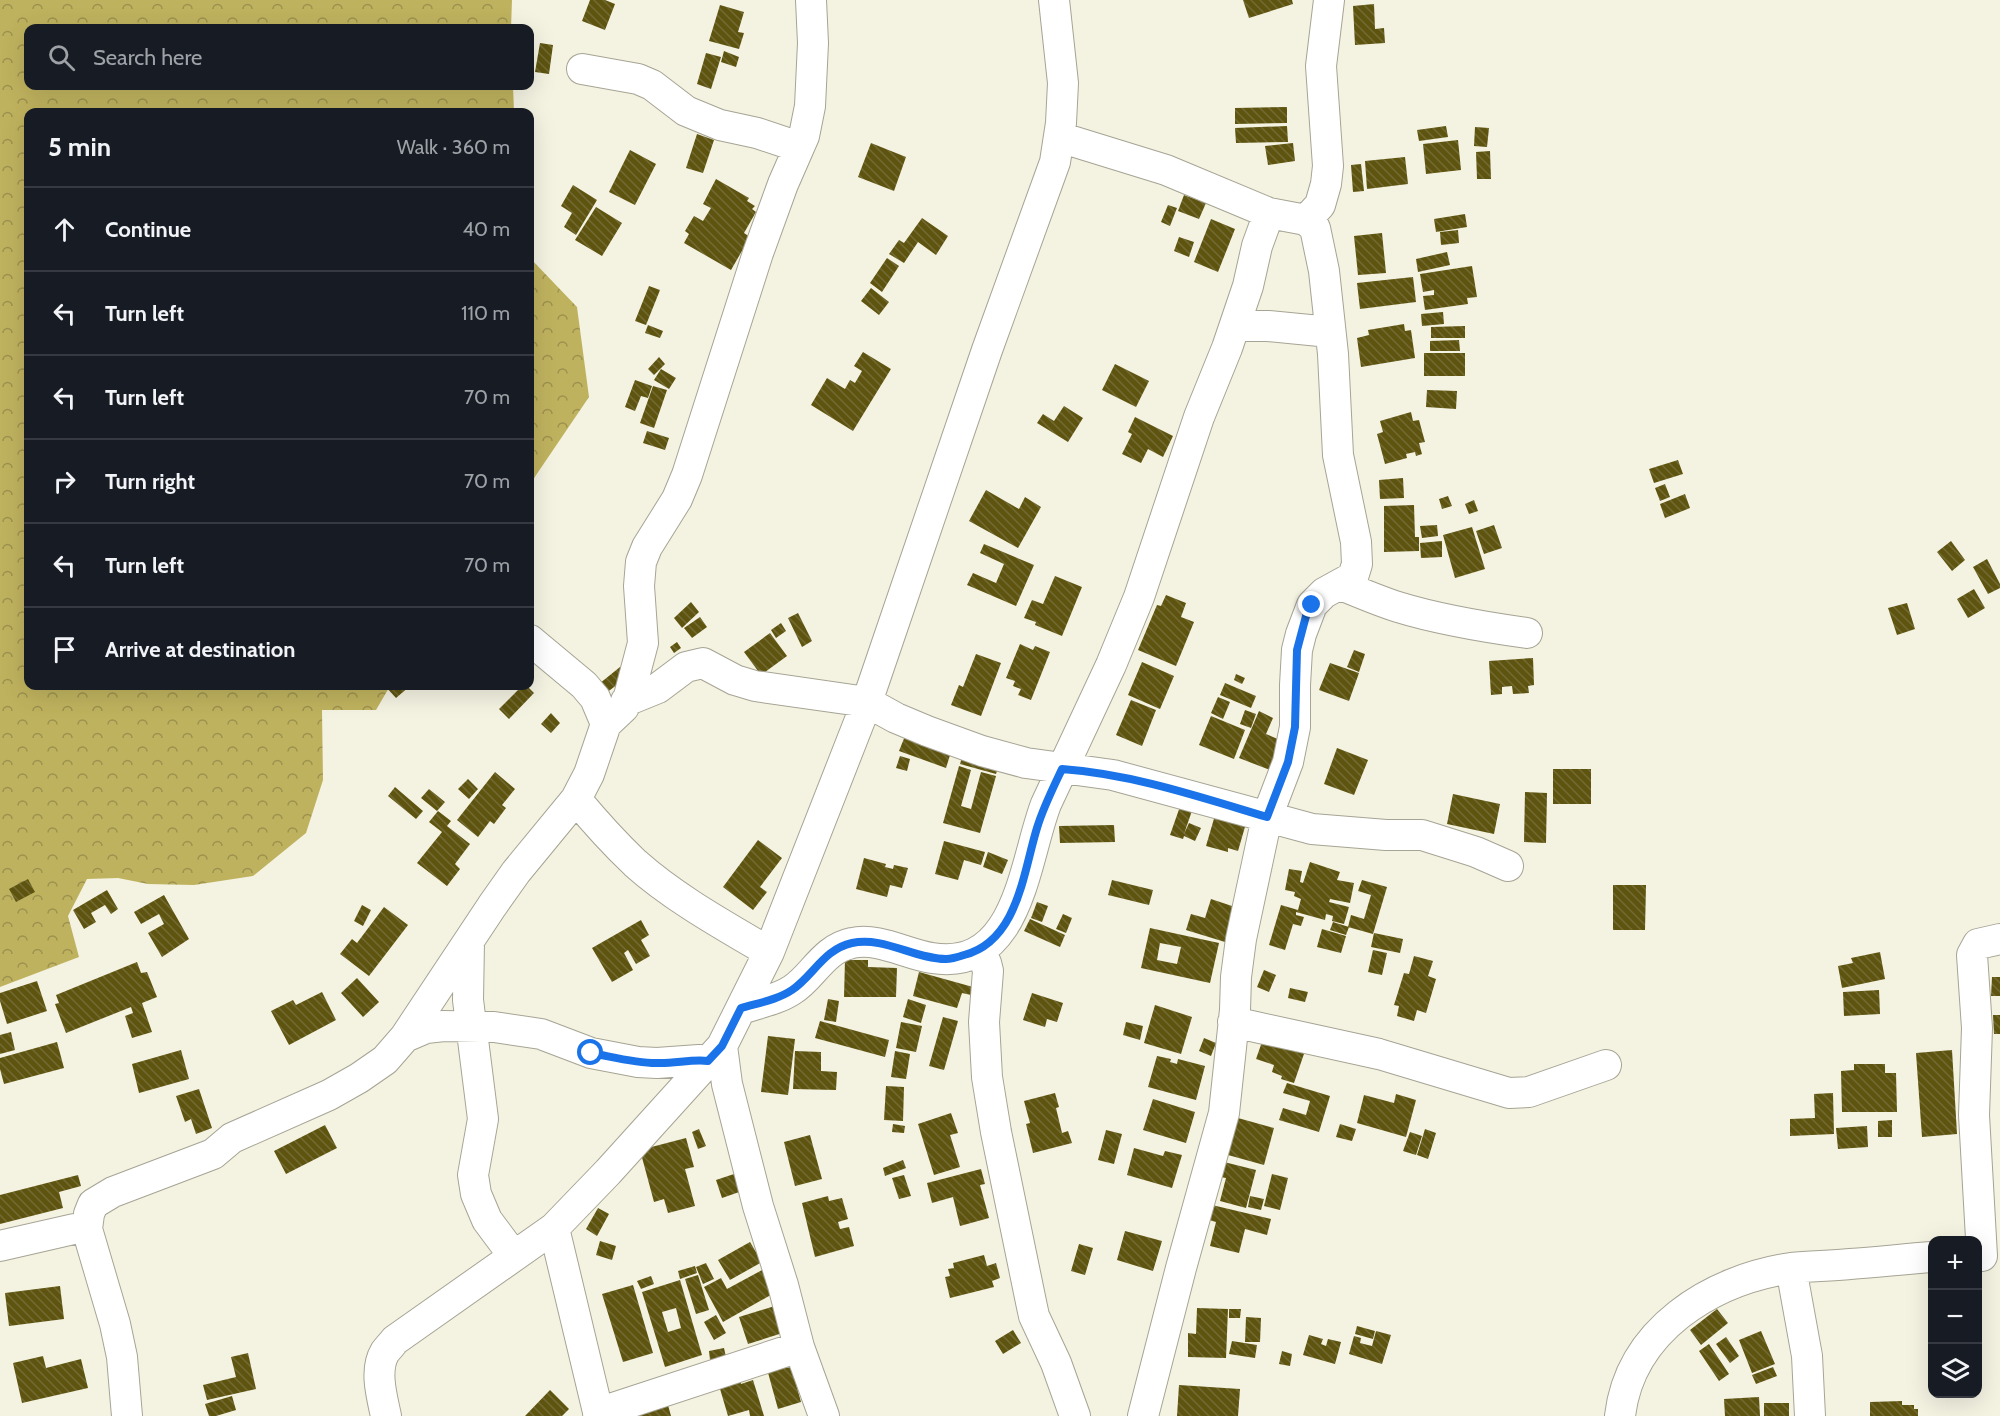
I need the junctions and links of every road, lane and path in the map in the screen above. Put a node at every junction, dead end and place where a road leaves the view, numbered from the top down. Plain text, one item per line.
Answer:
1 (811, 0) edge
2 (1054, 0) edge
3 (1329, 0) edge
4 (582, 69) dead end
5 (1059, 137) junction
6 (799, 147) junction
7 (1269, 213) junction
8 (1306, 220) junction
9 (1235, 326) junction
10 (1330, 332) junction
11 (1341, 585) junction
12 (1527, 633) dead end
13 (534, 643) edge
14 (626, 701) junction
15 (867, 702) junction
16 (606, 724) junction
17 (1062, 769) junction
18 (576, 799) junction
19 (1267, 817) junction
20 (1508, 866) dead end
21 (2000, 939) edge
22 (469, 942) junction
23 (979, 951) junction
24 (770, 952) junction
25 (741, 1008) junction
26 (1233, 1022) junction
27 (471, 1026) junction
28 (405, 1037) junction
29 (715, 1053) junction
30 (1606, 1065) dead end
31 (554, 1228) junction
32 (87, 1229) junction
33 (0, 1246) edge
34 (513, 1255) junction
35 (1986, 1256) edge
36 (1928, 1257) edge
37 (1791, 1268) junction
38 (799, 1347) junction
39 (599, 1415) edge
40 (127, 1416) edge
41 (386, 1416) edge
42 (824, 1416) edge
43 (1075, 1416) edge
44 (1143, 1416) edge
45 (1620, 1416) edge
46 (1810, 1416) edge

1 - 6 street
2 - 5 street
3 - 8 street
4 - 6 street
5 - 7 street
5 - 15 street
6 - 14 street
7 - 8 street
7 - 9 street
8 - 10 street
9 - 10 street
9 - 17 street
10 - 11 street
11 - 12 street
11 - 19 street
13 - 16 street
14 - 15 street
14 - 16 street
15 - 17 street
15 - 24 street
16 - 18 street
17 - 19 street
17 - 23 street
18 - 22 street
18 - 24 street
19 - 20 street
19 - 26 street
21 - 35 street
22 - 27 street
22 - 28 street
23 - 25 street
23 - 43 street
24 - 25 street
25 - 29 street
26 - 30 street
26 - 44 street
27 - 28 street
27 - 29 street
27 - 34 street
28 - 32 street
29 - 31 street
29 - 38 street
31 - 34 street
31 - 39 street
32 - 33 street
32 - 40 street
34 - 41 street
36 - 37 street
37 - 45 street
37 - 46 street
38 - 39 street
38 - 42 street

